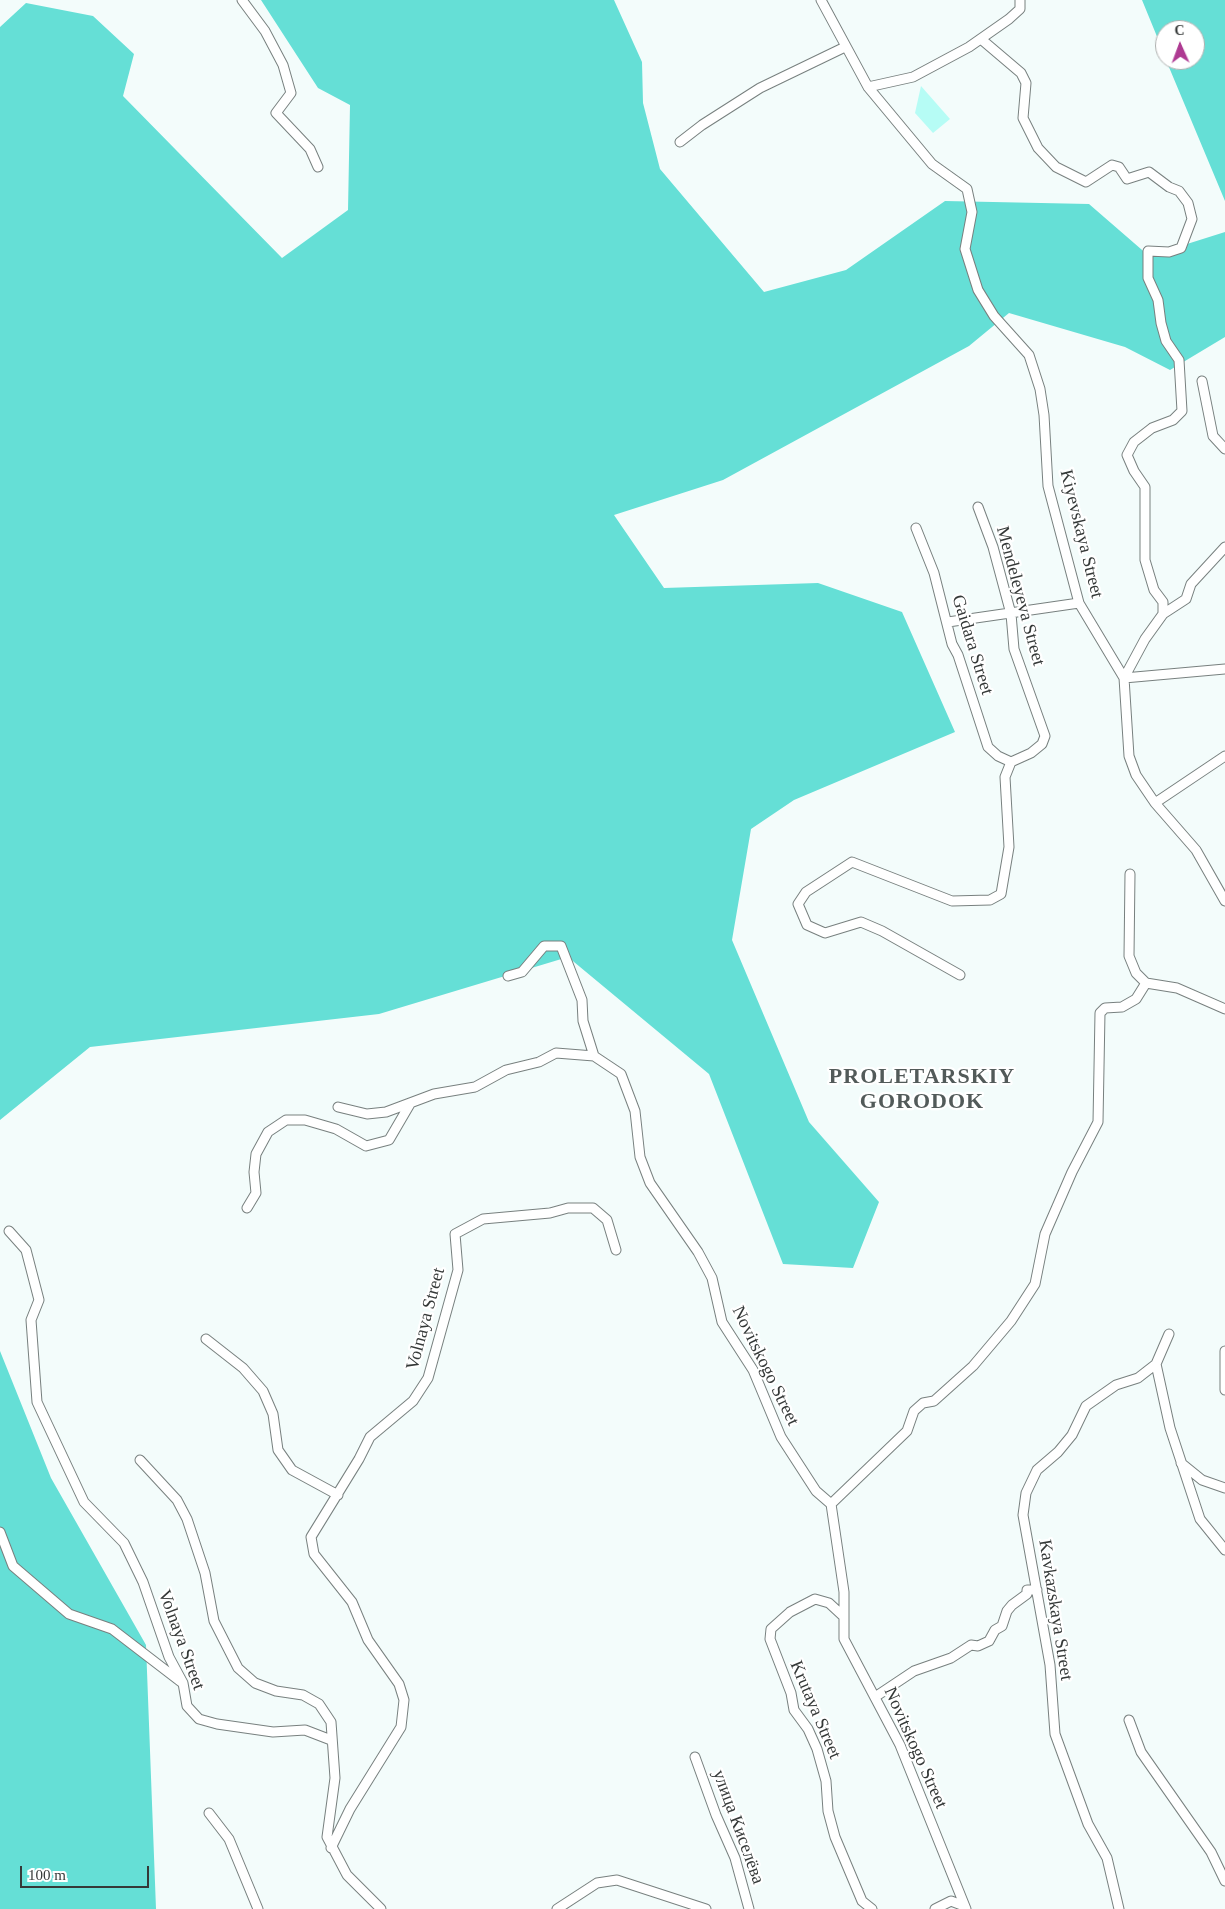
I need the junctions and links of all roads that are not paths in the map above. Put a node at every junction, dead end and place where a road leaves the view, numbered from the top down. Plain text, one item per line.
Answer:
1 (242, 0) edge
2 (821, 0) edge
3 (1020, 0) edge
4 (981, 39) junction
5 (845, 47) junction
6 (868, 86) junction
7 (680, 142) dead end
8 (318, 167) dead end
9 (1202, 381) dead end
10 (1225, 449) edge
11 (978, 507) dead end
12 (916, 528) dead end
13 (1225, 547) edge
14 (1079, 603) junction
15 (1011, 614) junction
16 (1163, 614) junction
17 (948, 622) junction
18 (1225, 669) edge
19 (1124, 678) junction
20 (1225, 756) edge
21 (1011, 762) junction
22 (1155, 803) junction
23 (1130, 874) dead end
24 (1225, 901) edge
25 (960, 975) dead end
26 (508, 976) dead end
27 (1146, 983) junction
28 (1225, 1009) edge
29 (594, 1056) junction
30 (410, 1104) junction
31 (338, 1107) dead end
32 (248, 1208) dead end
33 (9, 1231) dead end
34 (616, 1250) dead end
35 (1169, 1334) dead end
36 (206, 1338) dead end
37 (1225, 1351) edge
38 (1156, 1364) junction
39 (1225, 1390) edge
40 (140, 1460) dead end
41 (1181, 1463) junction
42 (1225, 1488) edge
43 (338, 1495) junction
44 (831, 1504) junction
45 (0, 1532) edge
46 (1225, 1550) edge
47 (1037, 1590) junction
48 (843, 1616) junction
49 (183, 1683) junction
50 (875, 1697) junction
51 (1129, 1720) dead end
52 (331, 1740) junction
53 (695, 1757) dead end
54 (209, 1813) dead end
55 (331, 1848) junction
56 (1225, 1880) edge
57 (965, 1907) edge
58 (258, 1909) edge
59 (381, 1909) edge
60 (557, 1909) edge
61 (706, 1909) edge
62 (749, 1909) edge
63 (872, 1909) edge
64 (935, 1909) edge
65 (1118, 1909) edge

1 - 8 street
2 - 5 street, Kiyevskaya Street
3 - 4 street
4 - 6 street
4 - 16 street
5 - 6 street, Kiyevskaya Street
5 - 7 street
6 - 14 street, Kiyevskaya Street
9 - 10 street
11 - 15 street, Mendeleyeva Street
12 - 17 street, Gaidara Street
13 - 16 street
14 - 15 street
14 - 19 street, Kiyevskaya Street
15 - 17 street
15 - 21 street, Mendeleyeva Street
16 - 19 street
17 - 21 street, Gaidara Street
18 - 19 street
19 - 22 street, Kiyevskaya Street
20 - 22 street
21 - 25 street
22 - 24 street, Kiyevskaya Street
23 - 27 street
26 - 29 street
27 - 28 street
27 - 44 street
29 - 30 street, Novitskogo Street
29 - 44 street, Novitskogo Street
30 - 31 street
30 - 32 street
33 - 49 street, Volnaya Street
34 - 43 street, Volnaya Street
35 - 38 street
36 - 43 street
37 - 39 street
38 - 41 street
38 - 47 street, Kavkazskaya Street
40 - 52 street
41 - 42 street
41 - 46 street
43 - 55 street, Volnaya Street
44 - 48 street, Novitskogo Street
45 - 49 street
47 - 50 street
47 - 65 street, Kavkazskaya Street
48 - 50 street, Novitskogo Street
48 - 63 street, Krutaya Street
49 - 52 street, Volnaya Street
50 - 57 street, Novitskogo Street
51 - 56 street
52 - 55 street
53 - 62 street, улица Киселёва
54 - 58 street
55 - 59 street
57 - 64 street
60 - 61 street

